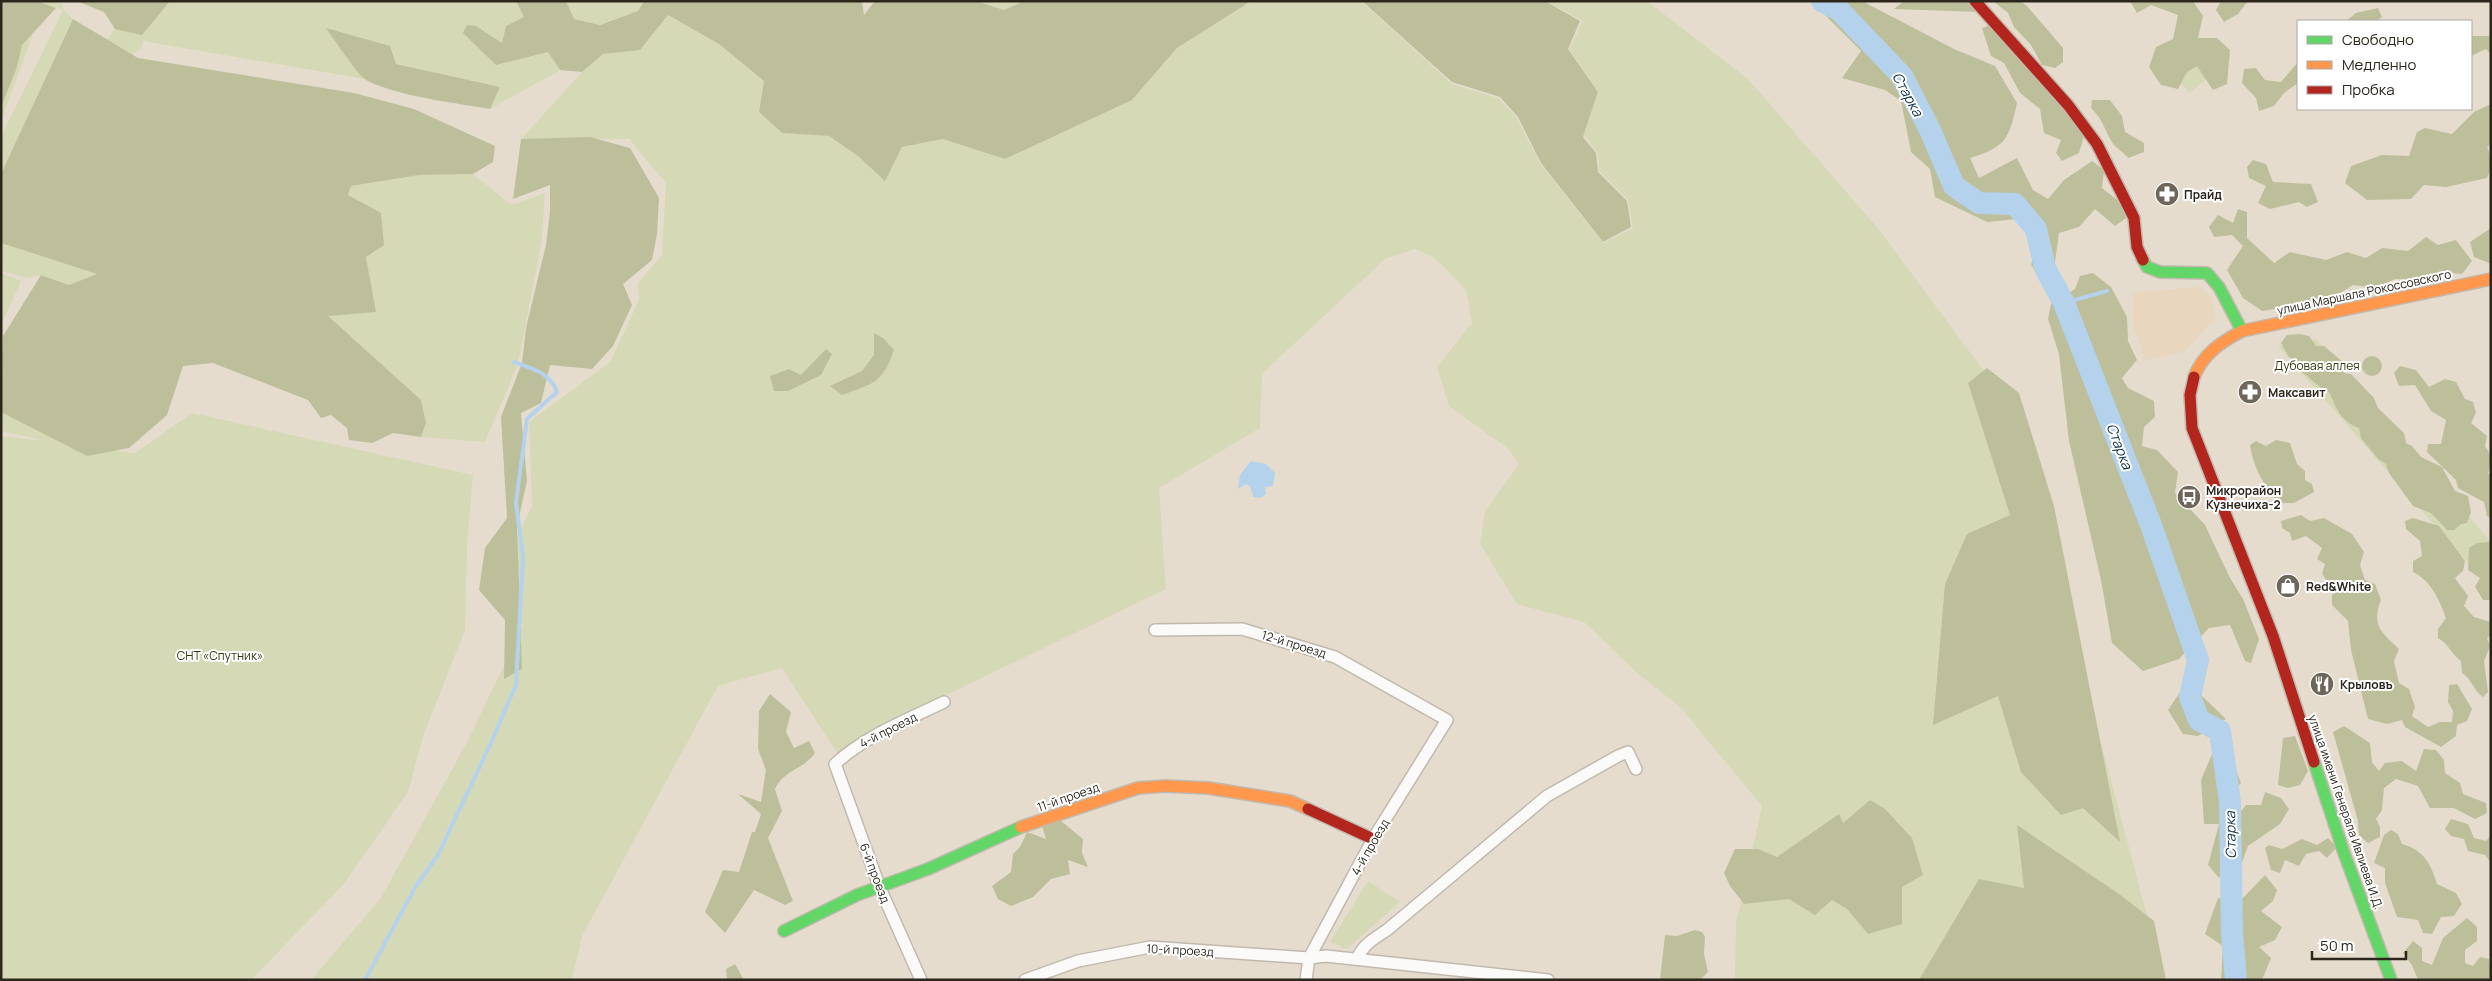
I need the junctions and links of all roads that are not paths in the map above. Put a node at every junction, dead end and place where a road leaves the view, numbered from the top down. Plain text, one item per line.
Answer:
1 (1975, 1) edge
2 (2491, 279) edge
3 (2242, 331) junction
4 (2192, 428) joint
5 (1155, 630) dead end
6 (944, 702) dead end
7 (1447, 720) joint
8 (835, 764) joint
9 (1636, 768) dead end
10 (1373, 839) junction
11 (880, 888) junction
12 (784, 931) dead end
13 (1309, 958) junction
14 (1357, 959) junction
15 (1475, 976) edge
16 (921, 980) edge
17 (1025, 980) edge
18 (1306, 980) edge
19 (1548, 980) edge
20 (2391, 980) edge

1 - 3 street
2 - 3 street, улица Маршала Рокоссовского
3 - 4 street, улица Маршала Рокоссовского
4 - 20 street, улица имени Генерала Ивлиева И.Д.
5 - 7 street, 12-й проезд
6 - 8 street, 4-й проезд
7 - 10 street, 4-й проезд
8 - 11 street, 6-й проезд
9 - 14 street
10 - 11 street, 11-й проезд
10 - 13 street, 4-й проезд
11 - 12 street, 11-й проезд
11 - 16 street, 6-й проезд
13 - 14 street, 10-й проезд
13 - 17 street, 10-й проезд
13 - 18 street, 4-й проезд
14 - 15 street, 10-й проезд
15 - 19 street, 10-й проезд

